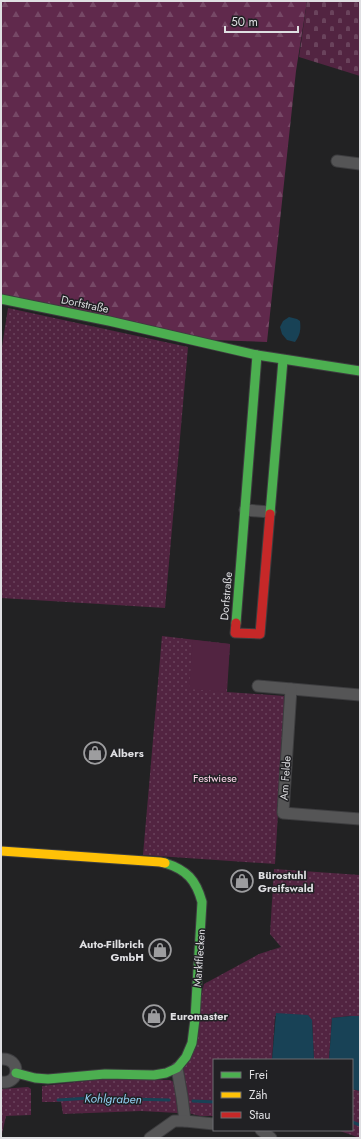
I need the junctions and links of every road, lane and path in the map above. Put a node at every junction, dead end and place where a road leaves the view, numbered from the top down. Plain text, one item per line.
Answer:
1 (337, 161) dead end
2 (360, 164) edge
3 (1, 299) edge
4 (258, 356) junction
5 (282, 360) junction
6 (360, 367) edge
7 (360, 371) edge
8 (245, 510) junction
9 (270, 512) junction
10 (258, 686) dead end
11 (291, 689) junction
12 (360, 695) edge
13 (360, 819) edge
14 (1, 851) edge
15 (1, 1059) edge
16 (178, 1068) junction
17 (16, 1073) junction
18 (1, 1082) edge
19 (185, 1121) junction
20 (213, 1124) edge
21 (262, 1131) edge
22 (150, 1138) edge
23 (271, 1138) edge

1 - 2 street
3 - 4 street, Dorfstraße
4 - 5 street, Dorfstraße
4 - 8 street, Dorfstraße
5 - 7 street, Dorfstraße
5 - 9 street, Dorfstraße
6 - 7 street
8 - 9 street
8 - 9 street, Dorfstraße
10 - 11 street
11 - 12 street
11 - 13 street, Am Felde
14 - 16 street, Marktflecken
15 - 17 street
16 - 17 street
16 - 19 street
17 - 18 street
19 - 20 street
19 - 22 street
21 - 23 street

